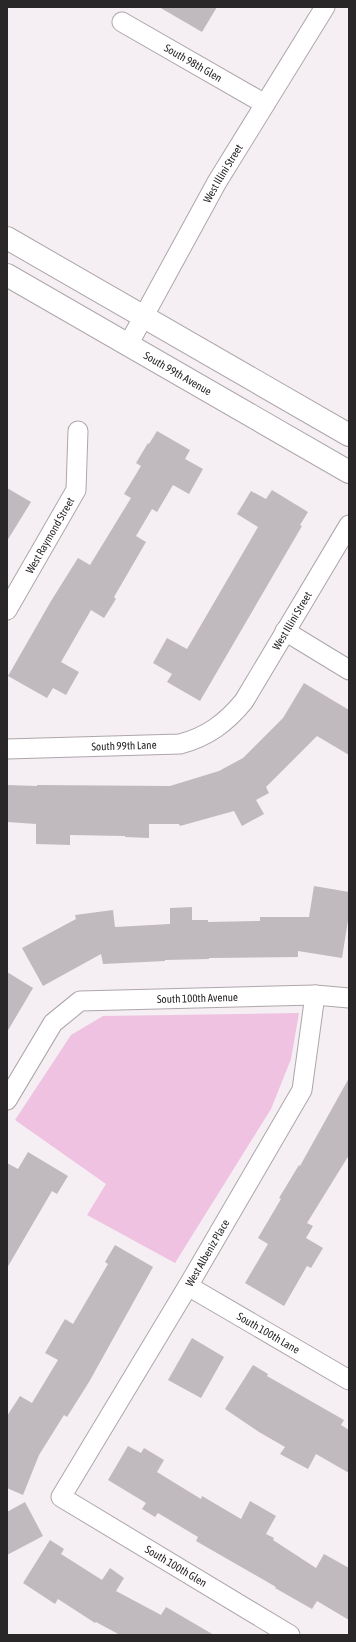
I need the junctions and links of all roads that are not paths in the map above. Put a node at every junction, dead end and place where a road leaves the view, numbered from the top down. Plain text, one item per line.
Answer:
1 (325, 7) edge
2 (122, 22) dead end
3 (265, 104) junction
4 (7, 238) edge
5 (7, 275) edge
6 (144, 317) junction
7 (128, 345) junction
8 (78, 431) dead end
9 (349, 435) edge
10 (349, 472) edge
11 (349, 525) edge
12 (7, 610) edge
13 (285, 631) junction
14 (349, 670) edge
15 (233, 715) joint
16 (7, 749) edge
17 (315, 995) junction
18 (349, 998) edge
19 (7, 1100) edge
20 (188, 1286) junction
21 (349, 1380) edge
22 (61, 1497) joint
23 (290, 1635) edge

1 - 3 street, West Illini Street
2 - 3 street, South 98th Glen
3 - 6 street, West Illini Street
4 - 6 main road
5 - 7 main road, South 99th Avenue
6 - 7 street, West Illini Street
6 - 9 main road
7 - 10 main road, South 99th Avenue
8 - 12 street, West Raymond Street
11 - 13 street, West Illini Street
13 - 14 street
13 - 15 street, West Illini Street
15 - 16 street, South 99th Lane
17 - 18 street, South 100th Avenue
17 - 19 street, South 100th Avenue
17 - 20 street, West Albeniz Place
20 - 21 street, South 100th Lane
20 - 22 street, West Albeniz Place
22 - 23 street, South 100th Glen

